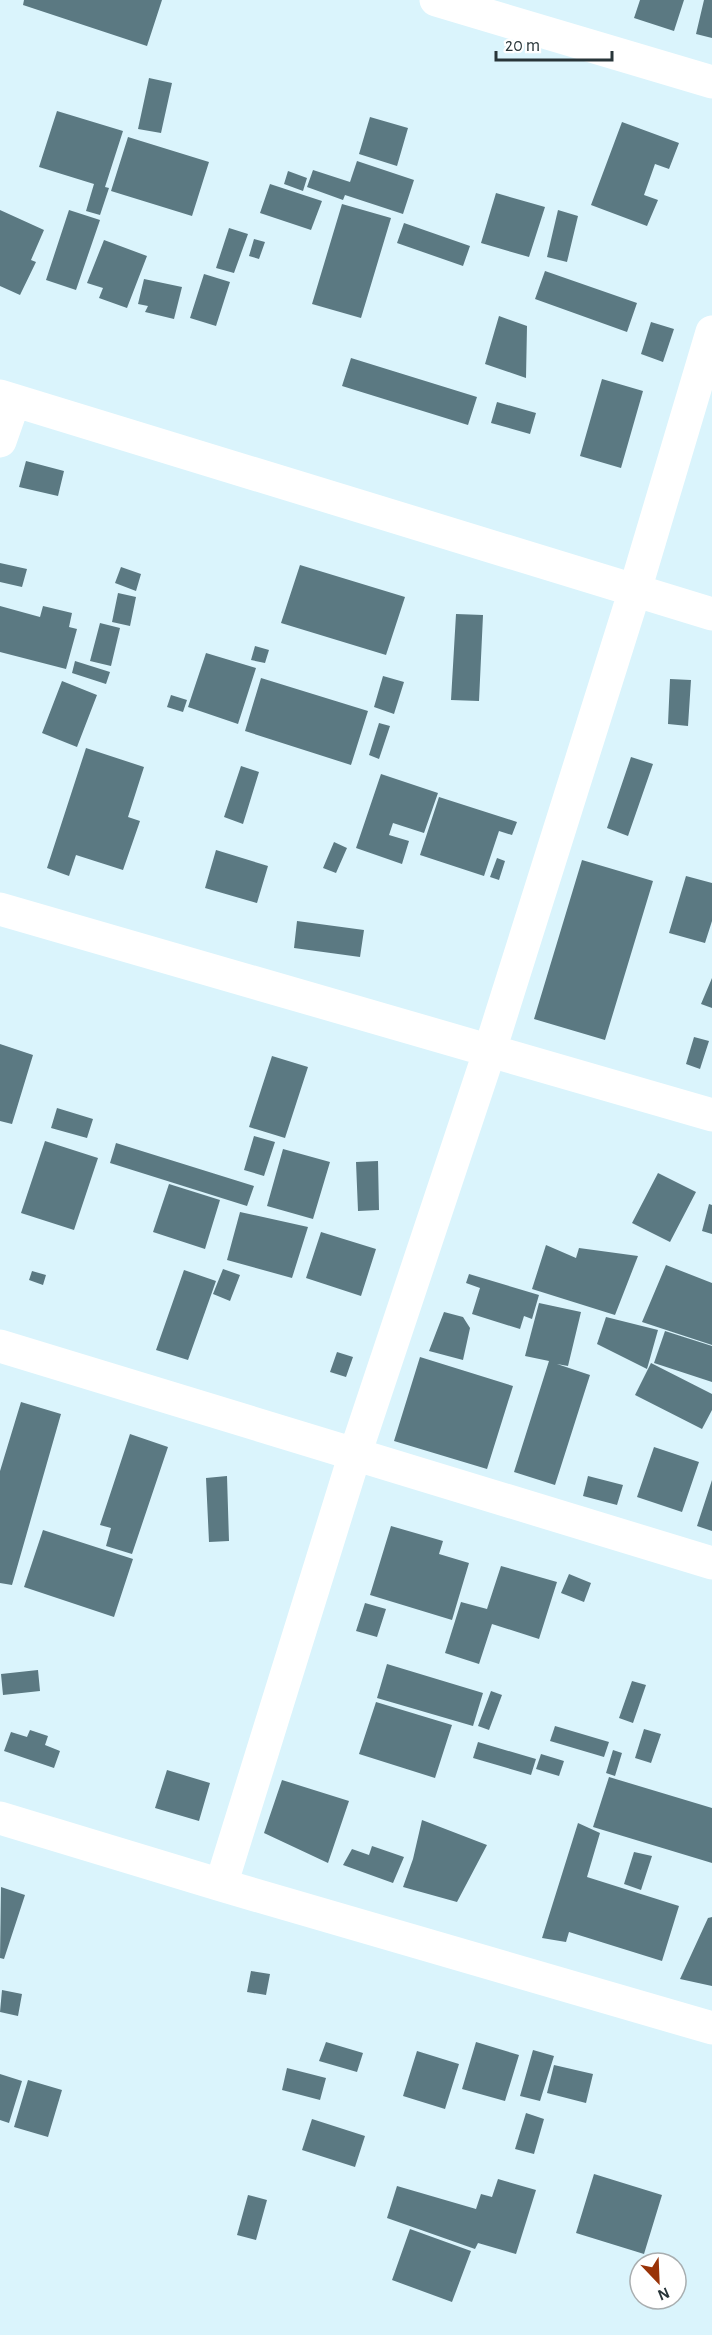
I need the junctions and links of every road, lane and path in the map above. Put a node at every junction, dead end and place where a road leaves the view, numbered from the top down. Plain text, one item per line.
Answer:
1 (436, 0) edge
2 (712, 82) edge
3 (712, 332) edge
4 (7, 398) edge
5 (0, 441) edge
6 (635, 590) junction
7 (712, 614) edge
8 (0, 909) edge
9 (490, 1050) junction
10 (712, 1115) edge
11 (0, 1346) edge
12 (355, 1454) junction
13 (712, 1563) edge
14 (0, 1818) edge
15 (221, 1885) junction
16 (712, 2028) edge

1 - 2 street
3 - 6 street
4 - 5 street
4 - 6 street
6 - 7 street
6 - 9 street
8 - 9 street
9 - 10 street
9 - 12 street
11 - 12 street
12 - 13 street
12 - 15 street
14 - 15 street
15 - 16 street

